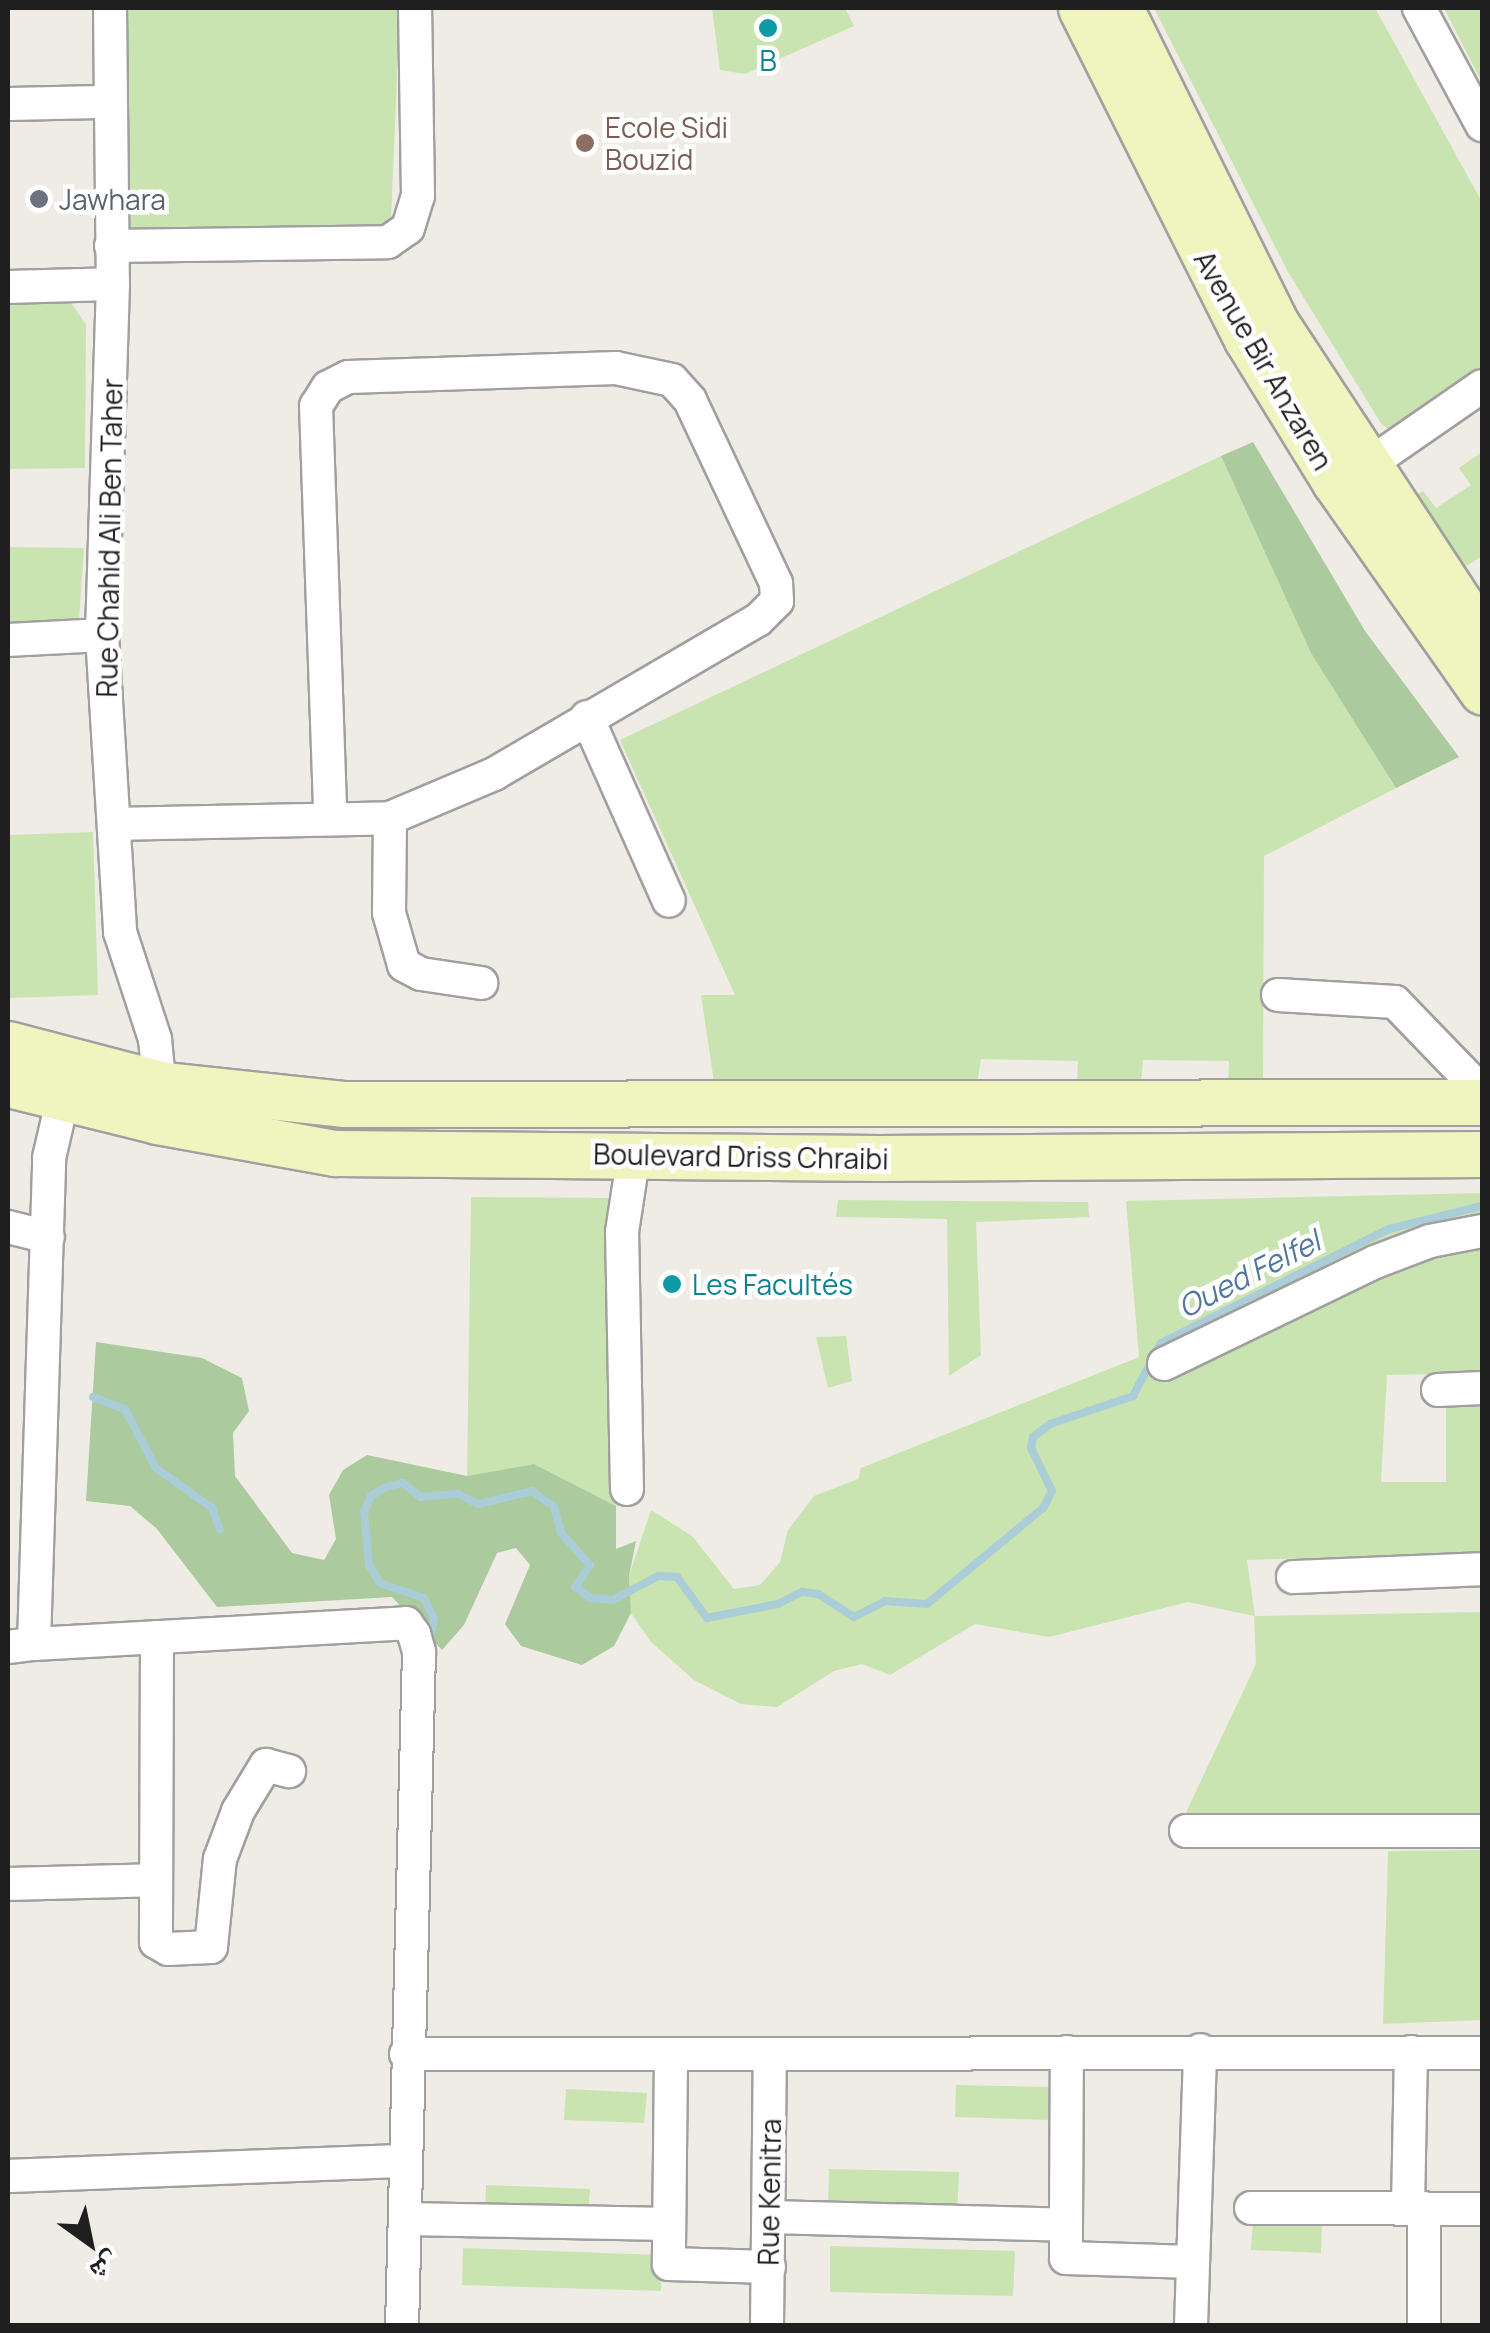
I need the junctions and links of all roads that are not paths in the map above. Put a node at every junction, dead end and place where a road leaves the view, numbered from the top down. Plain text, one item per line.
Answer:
1 (110, 8) edge
2 (415, 8) edge
3 (1082, 8) edge
4 (1120, 8) edge
5 (1419, 8) edge
6 (106, 102) junction
7 (8, 104) edge
8 (1482, 125) edge
9 (111, 246) junction
10 (113, 284) junction
11 (8, 288) edge
12 (1482, 386) edge
13 (1366, 467) junction
14 (102, 636) junction
15 (1482, 637) edge
16 (8, 640) edge
17 (1482, 692) edge
18 (587, 717) junction
19 (330, 816) junction
20 (390, 818) junction
21 (114, 824) junction
22 (669, 902) dead end
23 (481, 983) dead end
24 (1278, 995) dead end
25 (8, 1044) edge
26 (8, 1084) edge
27 (1482, 1092) edge
28 (64, 1098) junction
29 (1482, 1102) edge
30 (160, 1103) junction
31 (634, 1154) junction
32 (1482, 1154) edge
33 (8, 1228) edge
34 (1482, 1231) edge
35 (48, 1238) junction
36 (1164, 1364) dead end
37 (1482, 1388) edge
38 (1438, 1390) dead end
39 (627, 1490) dead end
40 (1482, 1569) edge
41 (1294, 1577) dead end
42 (157, 1638) junction
43 (21, 1646) edge
44 (289, 1771) dead end
45 (1186, 1831) dead end
46 (1482, 1831) edge
47 (156, 1880) junction
48 (8, 1884) edge
49 (1200, 2050) junction
50 (1067, 2052) junction
51 (1411, 2052) junction
52 (1482, 2052) edge
53 (406, 2054) junction
54 (671, 2058) junction
55 (770, 2058) junction
56 (404, 2161) junction
57 (8, 2176) edge
58 (1251, 2208) dead end
59 (1416, 2208) junction
60 (1482, 2209) edge
61 (770, 2217) junction
62 (406, 2219) junction
63 (669, 2224) junction
64 (1066, 2225) junction
65 (1193, 2262) junction
66 (768, 2268) junction
67 (402, 2326) edge
68 (767, 2326) edge
69 (1192, 2326) edge
70 (1424, 2326) edge

1 - 6 street, Rue Chahid Ali Ben Taher
2 - 9 street
3 - 17 main road, Avenue Bir Anzaren
4 - 13 main road, Avenue Bir Anzaren
5 - 8 street
6 - 7 street
6 - 9 street, Rue Chahid Ali Ben Taher
9 - 10 street, Rue Chahid Ali Ben Taher
10 - 11 street
10 - 14 street, Rue Chahid Ali Ben Taher
12 - 13 street
13 - 15 main road, Avenue Bir Anzaren
14 - 16 street
14 - 21 street, Rue Chahid Ali Ben Taher
18 - 19 street
18 - 20 street
18 - 22 street
19 - 20 street
19 - 21 street
20 - 23 street
21 - 30 street, Rue Chahid Ali Ben Taher
24 - 27 street
25 - 30 main road, Boulevard Driss Chraibi
26 - 28 main road, Boulevard Driss Chraibi
28 - 30 main road, Boulevard Driss Chraibi
28 - 35 street
29 - 30 main road, Boulevard Driss Chraibi
30 - 31 main road, Boulevard Driss Chraibi
31 - 32 main road, Boulevard Driss Chraibi
31 - 39 street
33 - 35 street
34 - 36 street
35 - 43 street
37 - 38 street
40 - 41 street
42 - 43 street
42 - 47 street
42 - 53 street
44 - 47 street
45 - 46 street
47 - 48 street
49 - 50 street
49 - 51 street
49 - 65 street
50 - 55 street
50 - 64 street
51 - 52 street
51 - 59 street
53 - 54 street
53 - 56 street
54 - 55 street
54 - 63 street
55 - 61 street, Rue Kenitra
56 - 57 street
56 - 62 street
58 - 59 street
59 - 60 street
59 - 70 street
61 - 64 street
61 - 66 street, Rue Kenitra
62 - 63 street
62 - 67 street
63 - 66 street
64 - 65 street
65 - 69 street
66 - 68 street, Rue Kenitra

